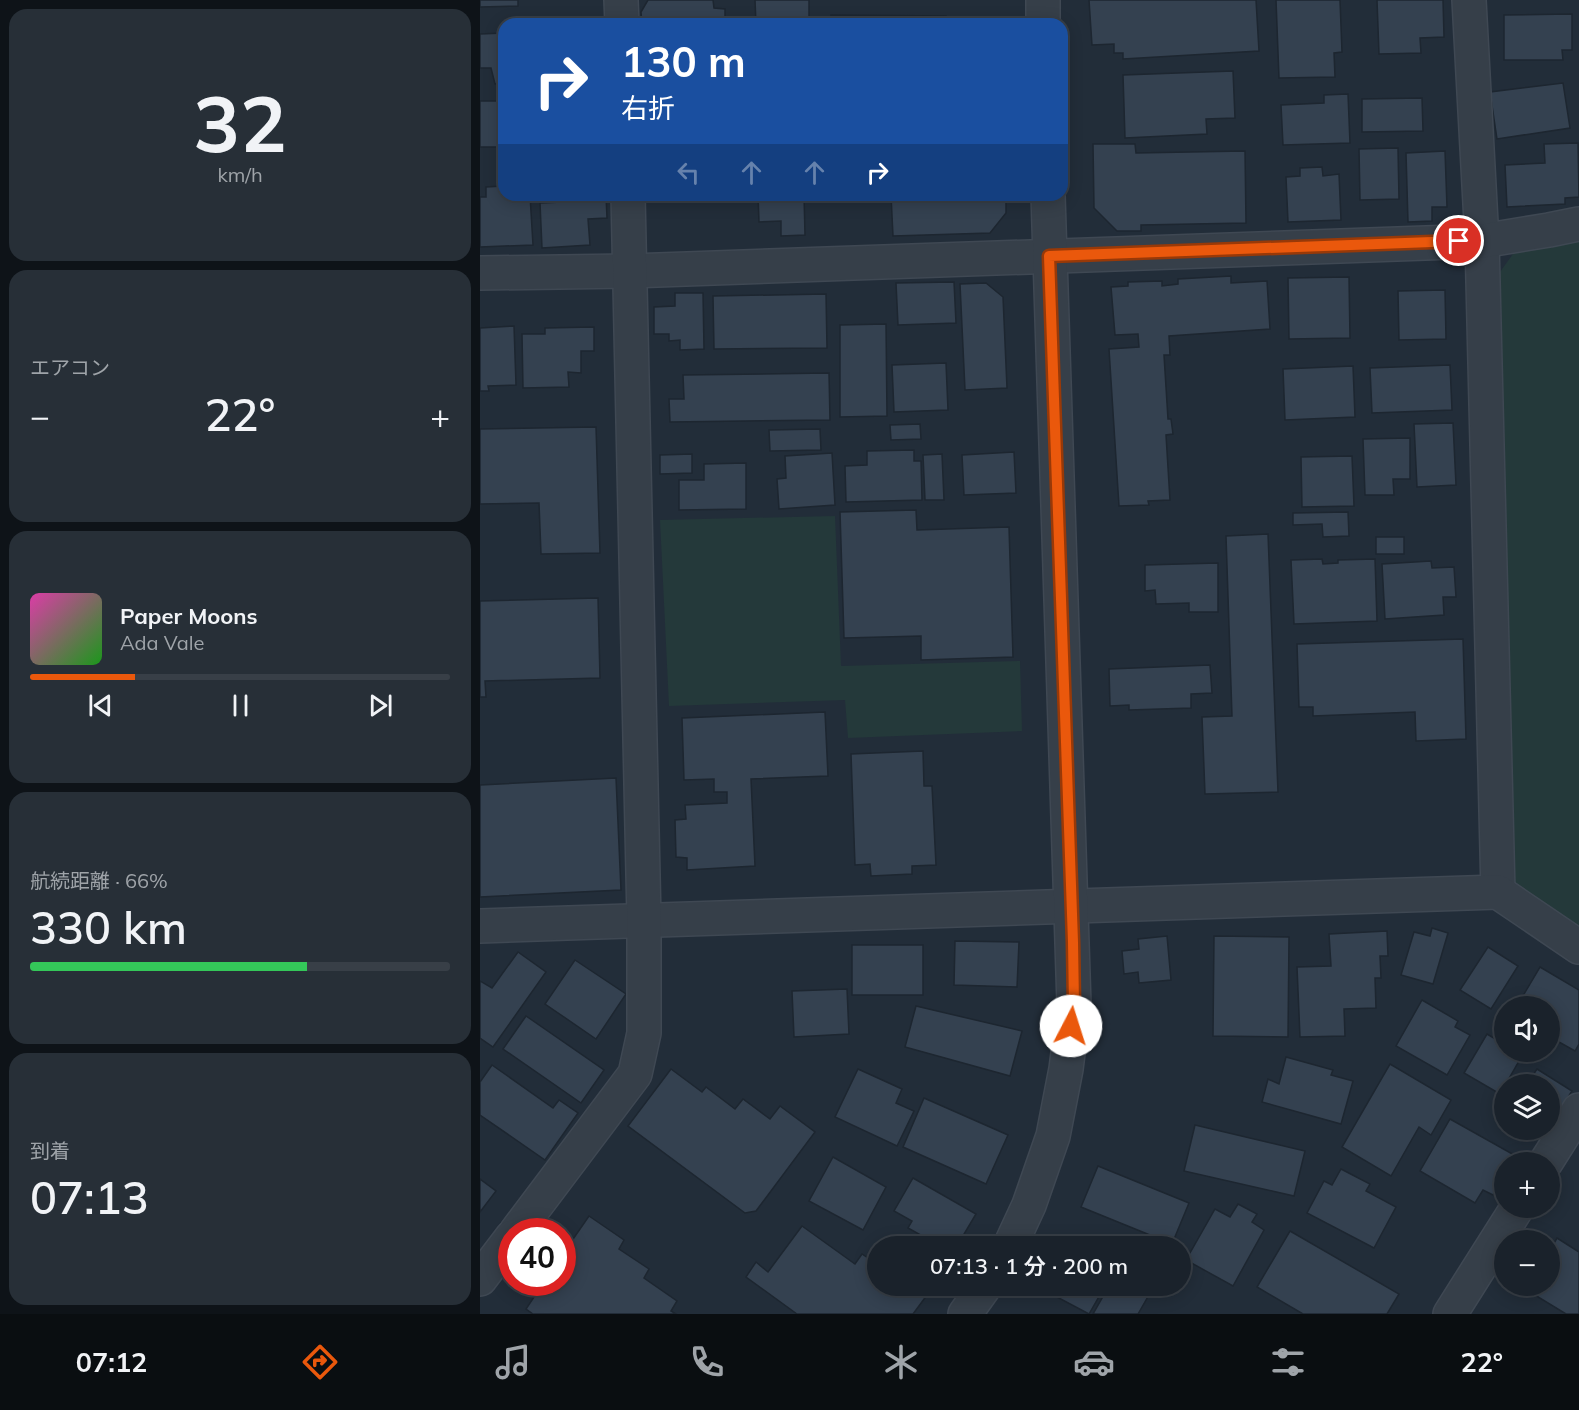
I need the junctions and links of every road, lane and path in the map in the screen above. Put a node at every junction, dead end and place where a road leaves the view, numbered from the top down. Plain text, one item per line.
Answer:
1 (621, 0) edge
2 (1043, 0) edge
3 (1469, 0) edge
4 (622, 18) edge
5 (1043, 18) edge
6 (628, 201) edge
7 (1048, 201) edge
8 (1579, 224) edge
9 (1482, 241) junction
10 (1049, 256) junction
11 (630, 271) junction
12 (480, 273) edge
13 (1498, 892) junction
14 (1071, 906) junction
15 (644, 920) junction
16 (480, 926) edge
17 (1579, 947) edge
18 (1579, 1110) edge
19 (1552, 1152) edge
20 (527, 1218) edge
21 (1511, 1218) edge
22 (1015, 1236) edge
23 (498, 1255) edge
24 (480, 1279) edge
25 (978, 1296) edge
26 (965, 1314) edge
27 (1450, 1314) edge

1 - 4 street
2 - 5 street
3 - 9 street
6 - 11 street
7 - 10 street
8 - 9 street
9 - 10 street
9 - 13 street
10 - 11 street
10 - 14 street
11 - 12 street
11 - 15 street
13 - 14 street
13 - 17 street
14 - 15 street
14 - 22 street
15 - 16 street
15 - 20 street
18 - 19 street
21 - 27 street
23 - 24 street
25 - 26 street

